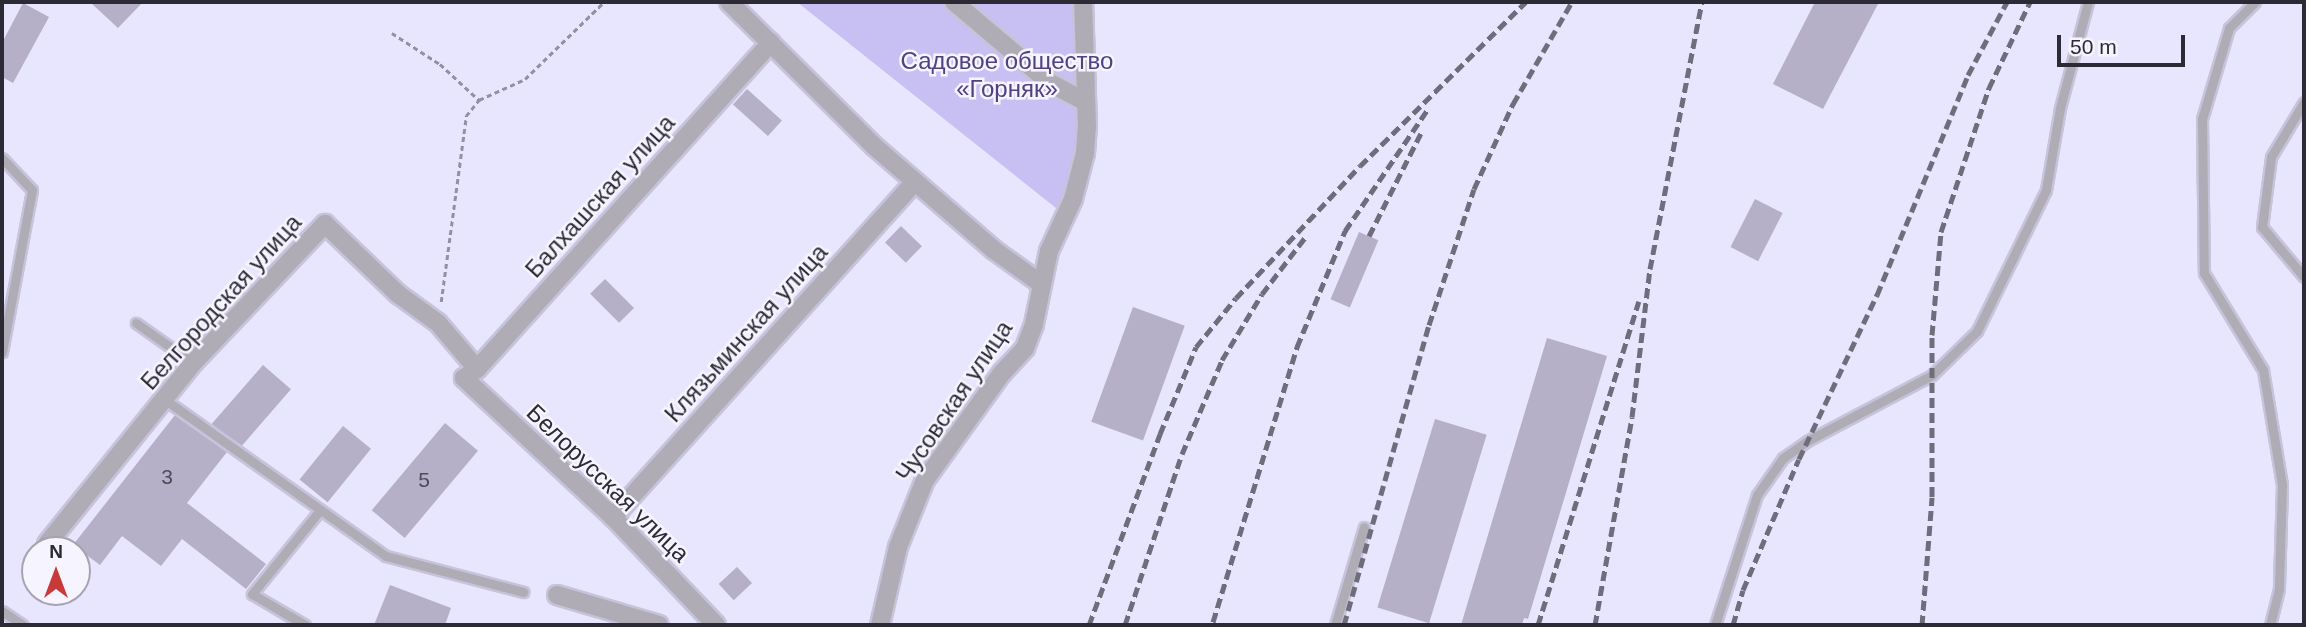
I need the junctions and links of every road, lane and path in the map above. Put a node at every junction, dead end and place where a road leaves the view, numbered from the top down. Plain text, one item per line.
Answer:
1 (604, 2) edge
2 (729, 2) edge
3 (954, 2) edge
4 (1083, 2) edge
5 (2088, 2) edge
6 (2255, 2) edge
7 (392, 33) dead end
8 (771, 43) junction
9 (479, 100) junction
10 (1085, 102) junction
11 (2304, 102) edge
12 (2, 158) edge
13 (915, 182) junction
14 (2304, 277) edge
15 (1040, 283) junction
16 (136, 323) dead end
17 (438, 323) junction
18 (2, 352) edge
19 (193, 363) junction
20 (470, 373) junction
21 (164, 399) junction
22 (320, 510) junction
23 (613, 517) junction
24 (1364, 527) dead end
25 (53, 536) edge
26 (523, 592) dead end
27 (557, 595) dead end
28 (2, 611) edge
29 (23, 625) edge
30 (305, 625) edge
31 (659, 625) edge
32 (716, 625) edge
33 (880, 625) edge
34 (1335, 625) edge
35 (1715, 625) edge
36 (2270, 625) edge

1 - 9 path
2 - 8 street
3 - 10 street
4 - 10 street, Чусовская улица
5 - 35 lane
6 - 36 lane
7 - 9 path
8 - 13 street
8 - 20 street, Балхашская улица
9 - 17 path
10 - 15 street, Чусовская улица
11 - 14 lane
12 - 18 lane
13 - 15 street
13 - 23 street, Клязьминская улица
15 - 33 street, Чусовская улица
16 - 19 lane
17 - 19 street, Белгородская улица
17 - 20 street, Белгородская улица
19 - 21 street, Белгородская улица
20 - 23 street, Белорусская улица
21 - 22 lane
21 - 25 street, Белгородская улица
22 - 26 lane
22 - 30 lane
23 - 32 street, Белорусская улица
24 - 34 lane
27 - 31 street
28 - 29 lane

